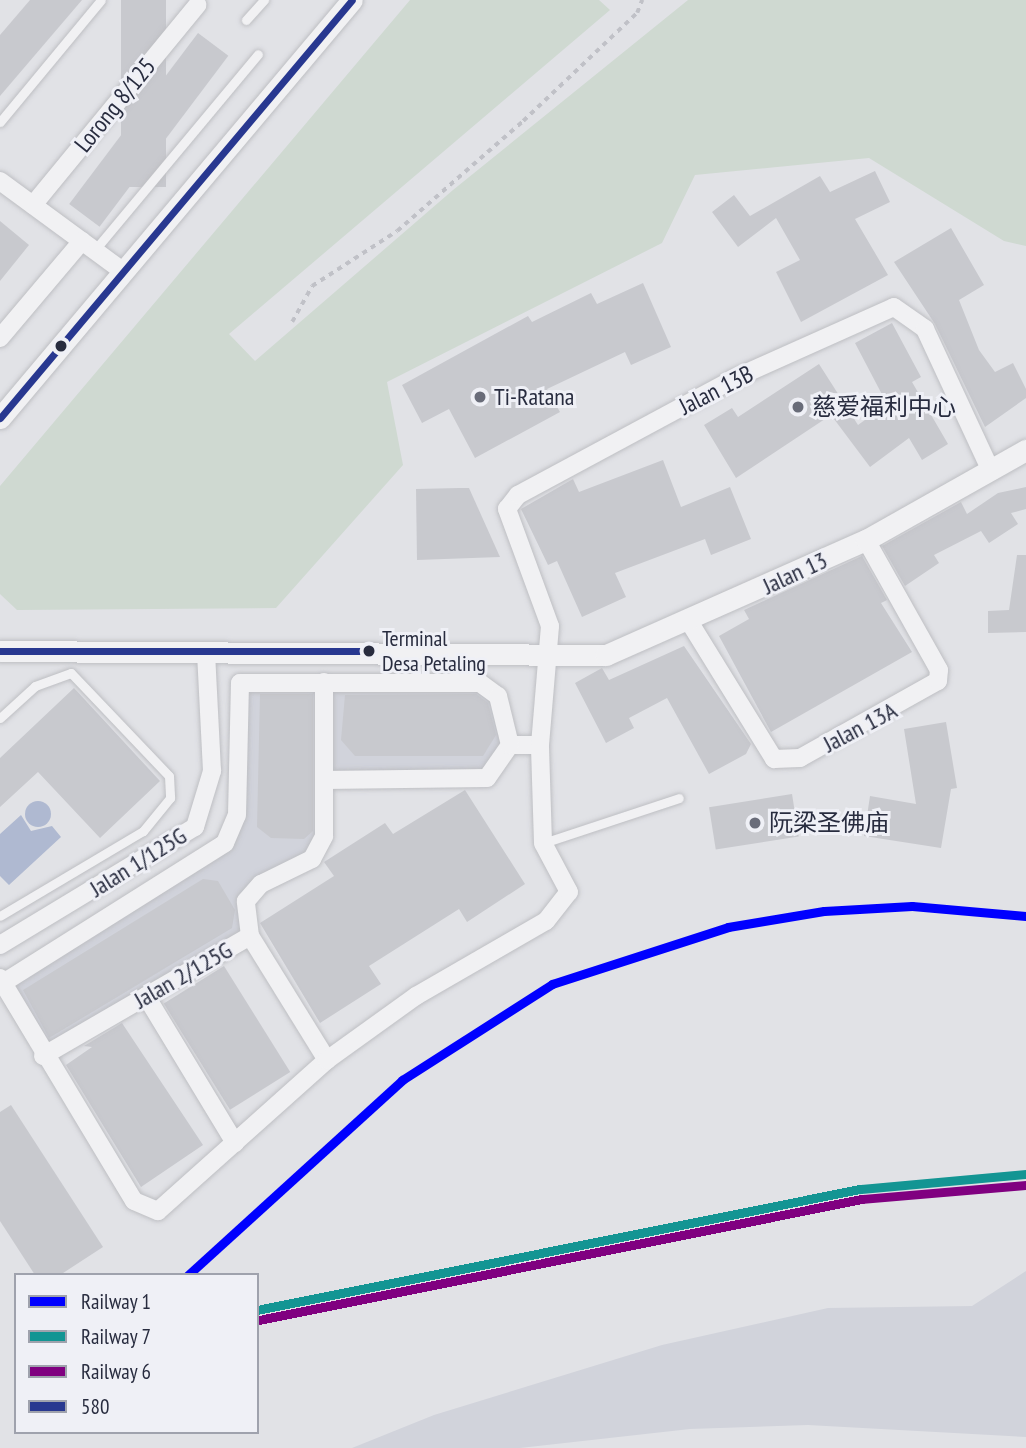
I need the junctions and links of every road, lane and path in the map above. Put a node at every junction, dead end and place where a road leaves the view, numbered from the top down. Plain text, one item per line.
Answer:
1 (101, 0) edge
2 (264, 0) edge
3 (352, 0) edge
4 (642, 0) edge
5 (197, 5) dead end
6 (246, 20) dead end
7 (258, 54) dead end
8 (0, 122) edge
9 (0, 181) edge
10 (33, 205) junction
11 (88, 246) junction
12 (121, 270) junction
13 (292, 322) dead end
14 (0, 338) edge
15 (0, 418) edge
16 (1026, 450) edge
17 (991, 471) junction
18 (866, 540) junction
19 (690, 623) junction
20 (0, 651) edge
21 (206, 651) junction
22 (550, 651) junction
23 (324, 682) junction
24 (0, 718) edge
25 (510, 745) junction
26 (540, 745) junction
27 (324, 780) junction
28 (679, 798) dead end
29 (543, 843) junction
30 (0, 916) edge
31 (250, 936) junction
32 (0, 945) edge
33 (1, 981) edge
34 (146, 996) junction
35 (43, 1056) junction
36 (327, 1060) junction
37 (235, 1143) junction

1 - 8 lane
2 - 6 lane
3 - 12 street
4 - 13 path
5 - 10 street, Lorong 8/125
7 - 11 lane
9 - 10 street
10 - 11 street
11 - 12 street
11 - 14 street
12 - 15 street
16 - 17 street, Jalan 13
17 - 18 street, Jalan 13
17 - 22 street, Jalan 13B
18 - 19 street, Jalan 13
18 - 19 street, Jalan 13A
19 - 22 street, Jalan 13
20 - 21 street, Jalan 13
21 - 22 street, Jalan 13
21 - 32 street, Jalan 1/125G
22 - 26 street
23 - 25 street
23 - 27 street, Jalan 2/125G
23 - 33 street
24 - 30 lane
25 - 26 street
25 - 27 street
26 - 29 street
27 - 31 street, Jalan 2/125G
28 - 29 lane
29 - 36 street
31 - 34 street, Jalan 2/125G
31 - 36 street
33 - 35 street
34 - 35 street, Jalan 2/125G
34 - 37 street
35 - 37 street
36 - 37 street

